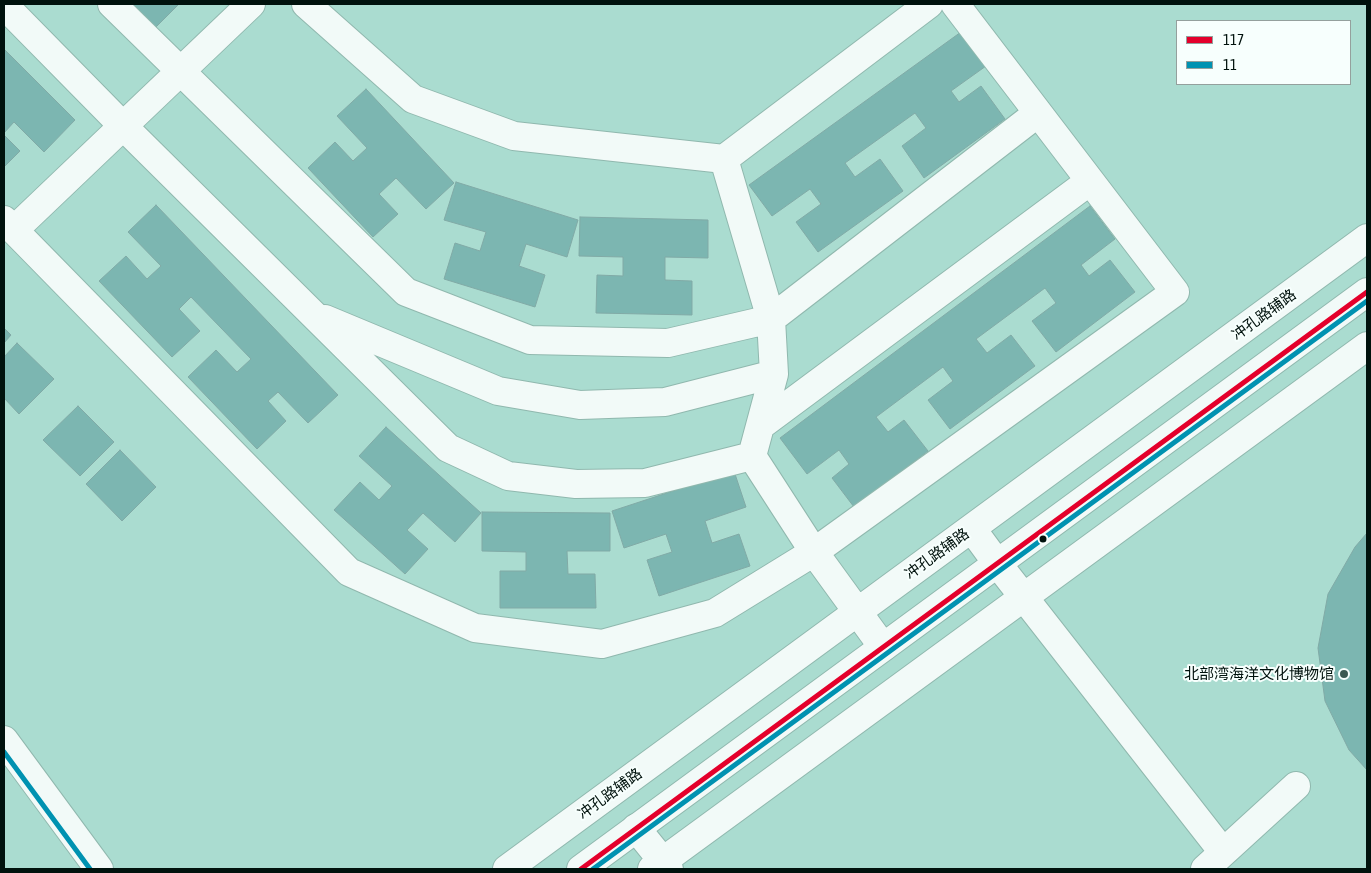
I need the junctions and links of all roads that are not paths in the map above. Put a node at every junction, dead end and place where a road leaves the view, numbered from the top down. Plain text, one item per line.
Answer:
1 (112, 4) edge
2 (251, 4) edge
3 (306, 4) edge
4 (929, 4) edge
5 (955, 4) edge
6 (4, 5) edge
7 (180, 71) junction
8 (1038, 113) junction
9 (123, 126) junction
10 (724, 159) junction
11 (1090, 181) junction
12 (9, 225) edge
13 (1367, 238) edge
14 (1367, 292) edge
15 (312, 313) junction
16 (771, 319) junction
17 (1367, 346) edge
18 (774, 374) junction
19 (760, 426) junction
20 (752, 456) junction
21 (972, 529) junction
22 (814, 552) junction
23 (997, 563) junction
24 (1023, 597) junction
25 (858, 612) junction
26 (883, 647) junction
27 (4, 740) edge
28 (1296, 786) dead end
29 (636, 828) junction
30 (1214, 861) edge
31 (661, 866) edge
32 (99, 869) edge
33 (506, 869) edge
34 (582, 869) edge

1 - 7 street
2 - 7 street
3 - 10 street
4 - 10 street
5 - 8 street
6 - 9 street
7 - 9 street
7 - 16 street
8 - 11 street
8 - 16 street
9 - 12 street
9 - 15 street
10 - 16 street
11 - 19 street
11 - 22 street
12 - 22 street
13 - 21 street, 冲孔路辅路
14 - 23 street
15 - 18 street
15 - 20 street
16 - 18 street
17 - 24 street
18 - 19 street
19 - 20 street
20 - 22 street
21 - 23 street
21 - 25 street, 冲孔路辅路
22 - 25 street
23 - 24 street
23 - 26 street
24 - 30 street
24 - 31 street
25 - 26 street
25 - 33 street, 冲孔路辅路
26 - 29 street
27 - 32 street
28 - 30 street
29 - 31 street
29 - 34 street

